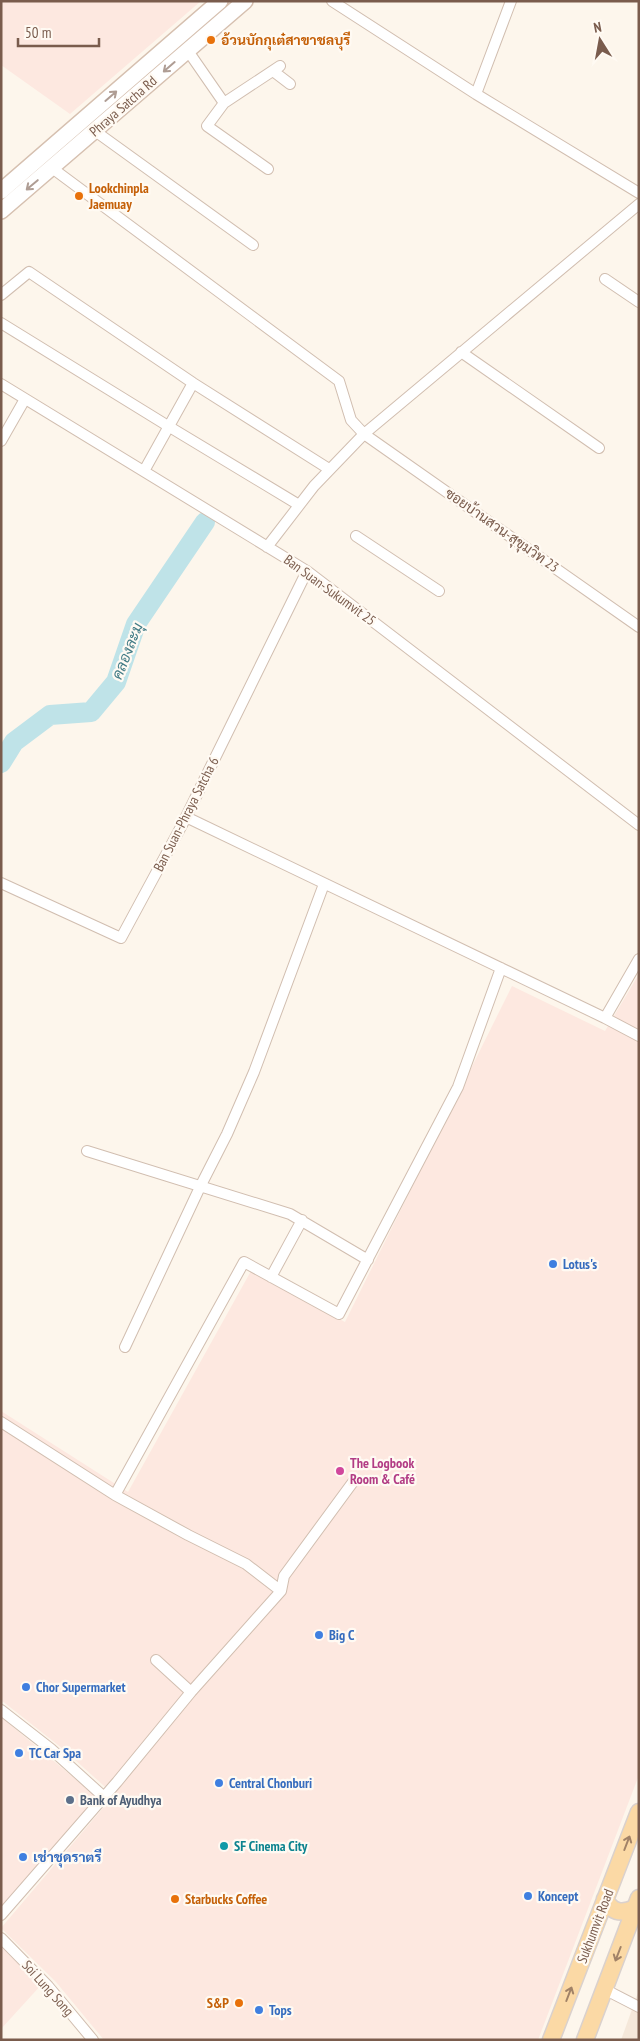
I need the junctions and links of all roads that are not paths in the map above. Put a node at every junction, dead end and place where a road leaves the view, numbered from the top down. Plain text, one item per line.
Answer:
1 (220, 1) edge
2 (245, 1) edge
3 (332, 1) edge
4 (511, 1) edge
5 (188, 51) junction
6 (290, 84) dead end
7 (476, 94) junction
8 (224, 103) junction
9 (96, 131) junction
10 (52, 168) junction
11 (268, 169) dead end
12 (1, 190) edge
13 (639, 193) edge
14 (639, 204) edge
15 (1, 211) edge
16 (253, 245) dead end
17 (605, 279) dead end
18 (1, 295) edge
19 (639, 302) edge
20 (1, 323) edge
21 (461, 352) junction
22 (193, 383) junction
23 (1, 384) edge
24 (25, 399) junction
25 (168, 426) junction
26 (364, 434) junction
27 (1, 441) edge
28 (600, 448) dead end
29 (329, 469) junction
30 (144, 471) junction
31 (299, 504) junction
32 (356, 536) dead end
33 (267, 547) junction
34 (307, 571) junction
35 (439, 591) dead end
36 (639, 626) edge
37 (186, 817) junction
38 (639, 825) edge
39 (1, 882) edge
40 (324, 884) junction
41 (639, 959) edge
42 (501, 968) junction
43 (605, 1018) junction
44 (639, 1036) edge
45 (87, 1151) dead end
46 (200, 1187) junction
47 (302, 1220) junction
48 (368, 1260) junction
49 (272, 1278) junction
50 (125, 1347) dead end
51 (1, 1422) edge
52 (353, 1482) dead end
53 (115, 1494) junction
54 (281, 1591) junction
55 (156, 1660) dead end
56 (191, 1692) junction
57 (1, 1710) edge
58 (104, 1797) junction
59 (639, 1812) edge
60 (605, 1899) junction
61 (637, 1903) edge
62 (1, 1916) edge
63 (1, 1938) edge
64 (604, 1989) junction
65 (639, 2007) edge
66 (93, 2040) edge
67 (551, 2040) edge
68 (585, 2040) edge

12 -> 1 main road, Phraya Satcha Rd
2 - 5 main road, Phraya Satcha Rd
3 - 7 street
4 - 7 street
5 - 8 street
5 -> 9 main road, Phraya Satcha Rd
6 - 8 street
7 - 13 street
8 - 11 street
9 - 10 main road, Phraya Satcha Rd
9 - 16 street
10 -> 15 main road, Phraya Satcha Rd
10 - 26 street, ซอยบ้านสวน-สุขุมวิท 23
14 - 21 street
17 - 19 street
18 - 22 street
20 - 25 street
21 - 26 street
21 - 28 street
22 - 25 street
22 - 29 street
23 - 24 street, Ban Suan-Sukumvit 25
24 - 27 street
24 - 30 street, Ban Suan-Sukumvit 25
25 - 30 street
25 - 31 street
26 - 29 street
26 - 36 street, ซอยบ้านสวน-สุขุมวิท 23
29 - 31 street
30 - 33 street, Ban Suan-Sukumvit 25
31 - 33 street
32 - 35 street
33 - 34 street, Ban Suan-Sukumvit 25
34 - 37 street, Ban Suan-Phraya Satcha 6
34 - 38 street, Ban Suan-Sukumvit 25
37 - 39 street, Ban Suan-Phraya Satcha 6
37 - 40 street
40 - 42 street
40 - 46 street
41 - 43 street
42 - 43 street
42 - 48 street
43 - 44 street
45 - 46 street
46 - 47 street
46 - 50 street
47 - 48 street
47 - 49 street
48 - 49 street
49 - 53 street
51 - 53 street
52 - 54 street
53 - 54 street
54 - 56 street
55 - 56 street
56 - 58 street
57 - 58 street
58 - 62 street
60 -> 59 main road, Sukhumvit Road
60 - 61 main road
67 -> 60 main road, Sukhumvit Road
61 -> 64 main road
63 - 66 street, Soi Lung Song
64 - 65 street
64 - 68 main road

